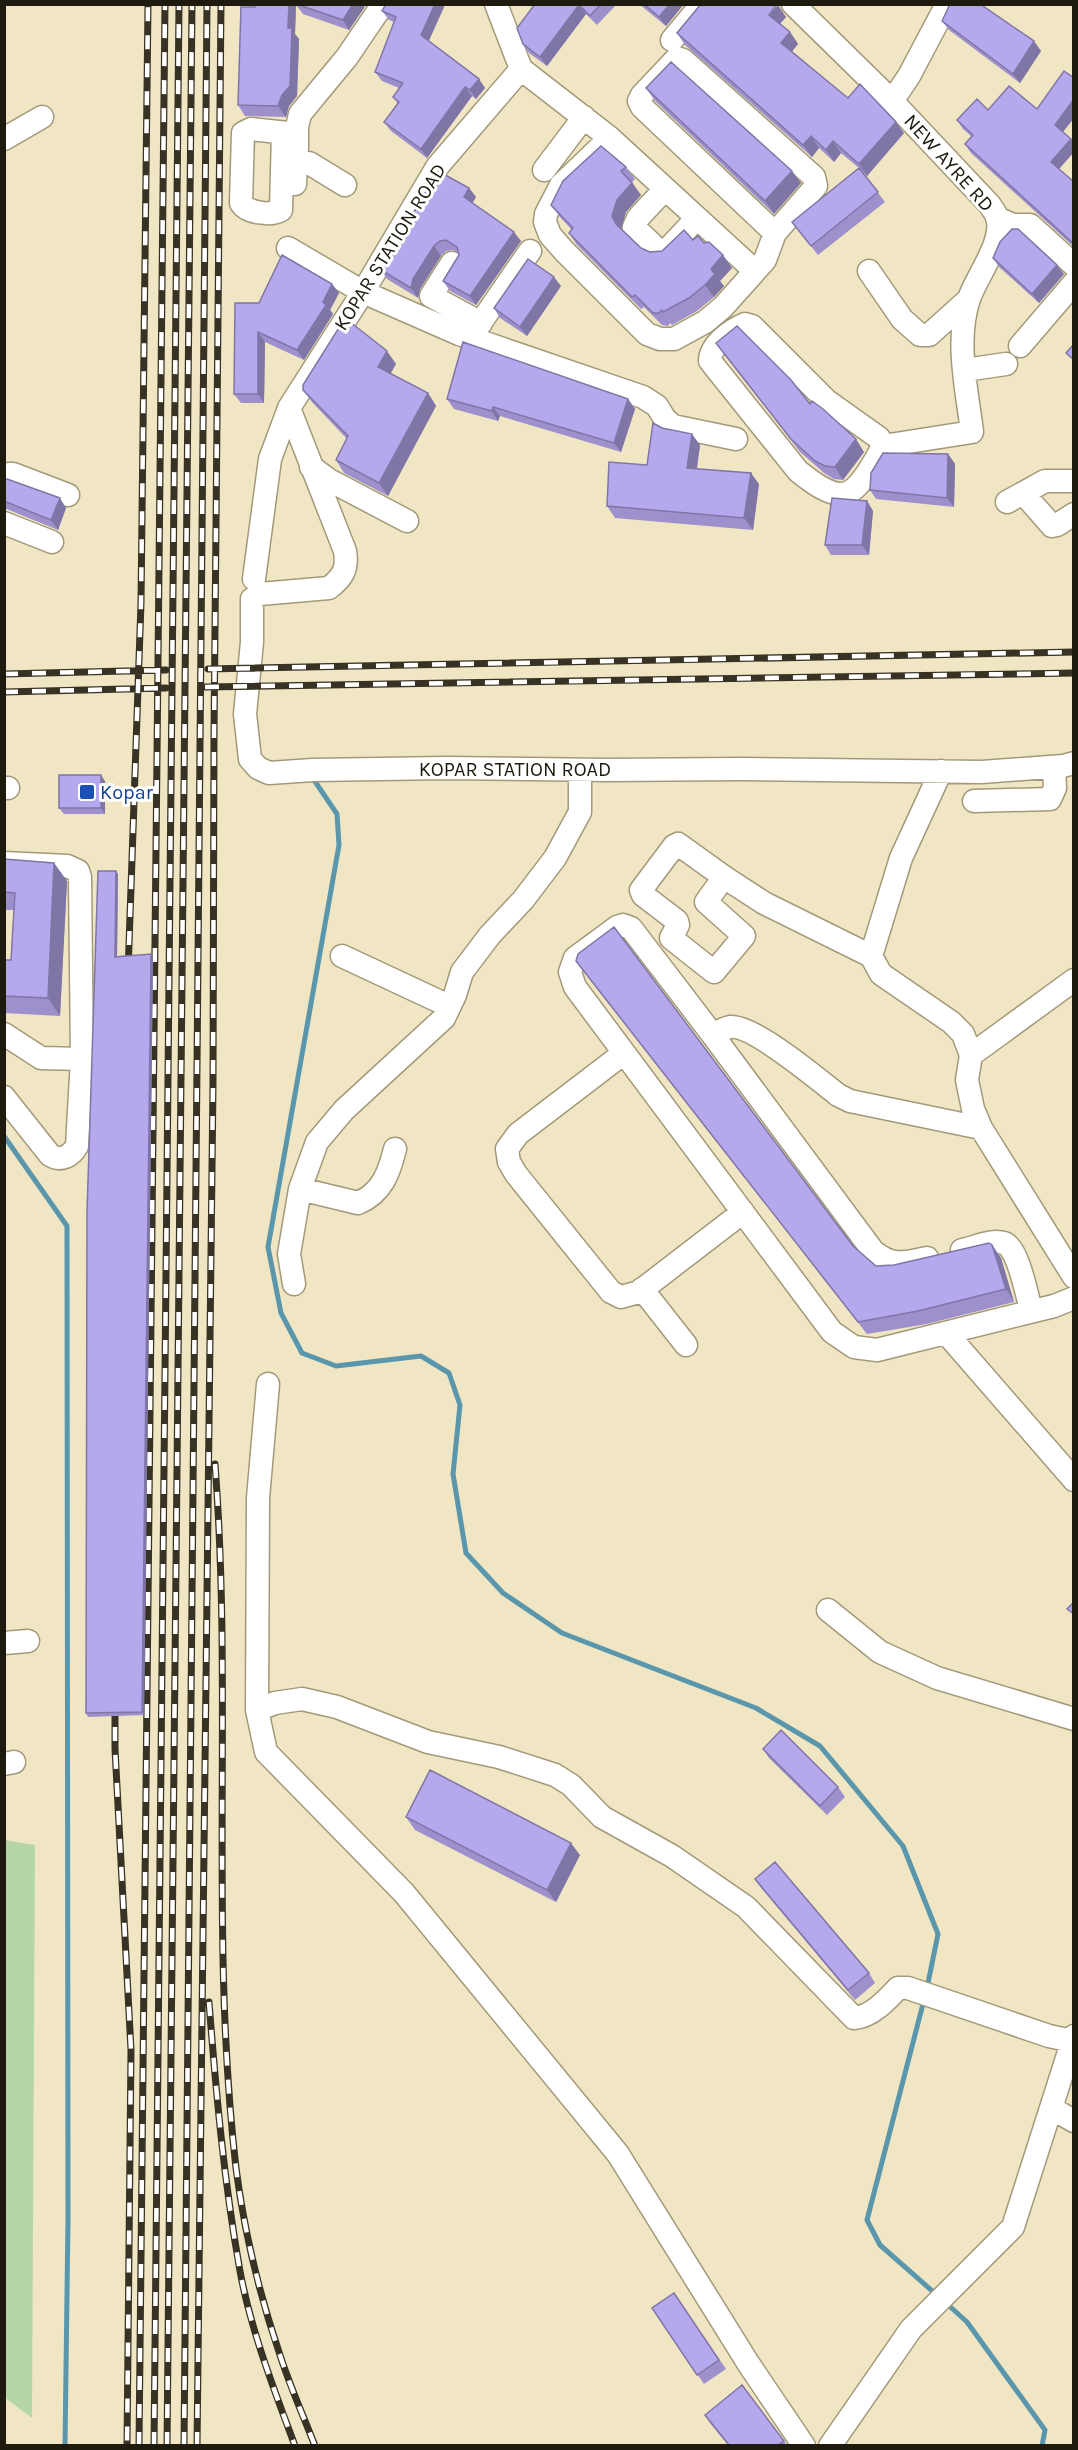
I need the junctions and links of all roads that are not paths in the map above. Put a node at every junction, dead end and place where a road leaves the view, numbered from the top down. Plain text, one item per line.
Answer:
1 (383, 4) edge
2 (496, 4) edge
3 (702, 4) edge
4 (793, 4) edge
5 (947, 4) edge
6 (672, 40) dead end
7 (521, 69) junction
8 (892, 101) junction
9 (42, 117) dead end
10 (584, 117) junction
11 (610, 138) junction
12 (4, 139) edge
13 (296, 163) junction
14 (544, 170) dead end
15 (345, 185) dead end
16 (665, 189) junction
17 (697, 218) junction
18 (998, 218) junction
19 (291, 221) dead end
20 (775, 232) junction
21 (288, 248) dead end
22 (530, 251) dead end
23 (453, 263) edge
24 (1074, 265) edge
25 (755, 271) junction
26 (869, 271) dead end
27 (1074, 283) edge
28 (363, 291) junction
29 (969, 299) junction
30 (476, 331) junction
31 (965, 370) junction
32 (288, 408) junction
33 (735, 438) dead end
34 (883, 446) junction
35 (311, 467) junction
36 (4, 480) edge
37 (1074, 481) edge
38 (68, 495) dead end
39 (1074, 514) edge
40 (407, 521) dead end
41 (4, 523) edge
42 (52, 542) dead end
43 (254, 579) dead end
44 (1066, 760) edge
45 (580, 770) junction
46 (941, 771) junction
47 (974, 801) dead end
48 (4, 863) edge
49 (724, 877) junction
50 (749, 893) junction
51 (714, 911) junction
52 (342, 956) dead end
53 (871, 956) junction
54 (1074, 980) edge
55 (449, 1006) junction
56 (4, 1034) edge
57 (712, 1034) junction
58 (624, 1053) junction
59 (971, 1055) junction
60 (82, 1059) junction
61 (4, 1097) edge
62 (981, 1128) junction
63 (395, 1149) dead end
64 (300, 1189) junction
65 (743, 1212) junction
66 (1074, 1277) edge
67 (294, 1284) dead end
68 (642, 1289) junction
69 (1074, 1298) edge
70 (1031, 1310) junction
71 (947, 1334) junction
72 (686, 1345) dead end
73 (268, 1383) dead end
74 (1074, 1480) edge
75 (828, 1610) dead end
76 (28, 1641) dead end
77 (4, 1642) edge
78 (257, 1710) junction
79 (1074, 1719) edge
80 (1073, 2039) edge
81 (1052, 2108) junction
82 (1074, 2121) edge
83 (804, 2445) edge
84 (830, 2445) edge

1 - 13 street
2 - 7 street
3 - 6 street
4 - 8 street, NEW AYRE RD
5 - 8 street
7 - 10 street
7 - 28 street, KOPAR STATION ROAD
8 - 18 street, NEW AYRE RD
9 - 12 street
10 - 11 street
10 - 14 street
11 - 16 street
11 - 25 street
13 - 15 street
13 - 19 street
16 - 17 street
16 - 17 street
17 - 25 street
18 - 24 street
18 - 29 street, NEW AYRE RD
20 - 20 street
20 - 25 street
21 - 28 street
22 - 30 street
23 - 30 street
26 - 29 street
27 - 31 street
28 - 30 street
28 - 32 street, KOPAR STATION ROAD
29 - 31 street, NEW AYRE RD
30 - 33 street
31 - 34 street, NEW AYRE RD
32 - 35 street
32 - 43 street, KOPAR STATION ROAD
34 - 34 street
35 - 40 street
35 - 45 street, KOPAR STATION ROAD
36 - 38 street
37 - 39 street
41 - 42 street
44 - 46 street, KOPAR STATION ROAD
44 - 47 street
45 - 46 street, KOPAR STATION ROAD
45 - 55 street
46 - 53 street
48 - 60 street
49 - 50 street
49 - 51 street
49 - 51 street
50 - 51 street
50 - 53 street
52 - 55 street
53 - 59 street
54 - 59 street
55 - 64 street
56 - 60 street
57 - 58 street
57 - 62 street
57 - 70 street
58 - 65 street
58 - 68 street
59 - 62 street
60 - 61 street
62 - 66 street
63 - 64 street
64 - 67 street
65 - 68 street
65 - 71 street
68 - 72 street
69 - 70 street
70 - 71 street
71 - 74 street
73 - 78 street
75 - 79 street
76 - 77 street
78 - 80 street
78 - 83 street
80 - 81 street
81 - 82 street
81 - 84 street

